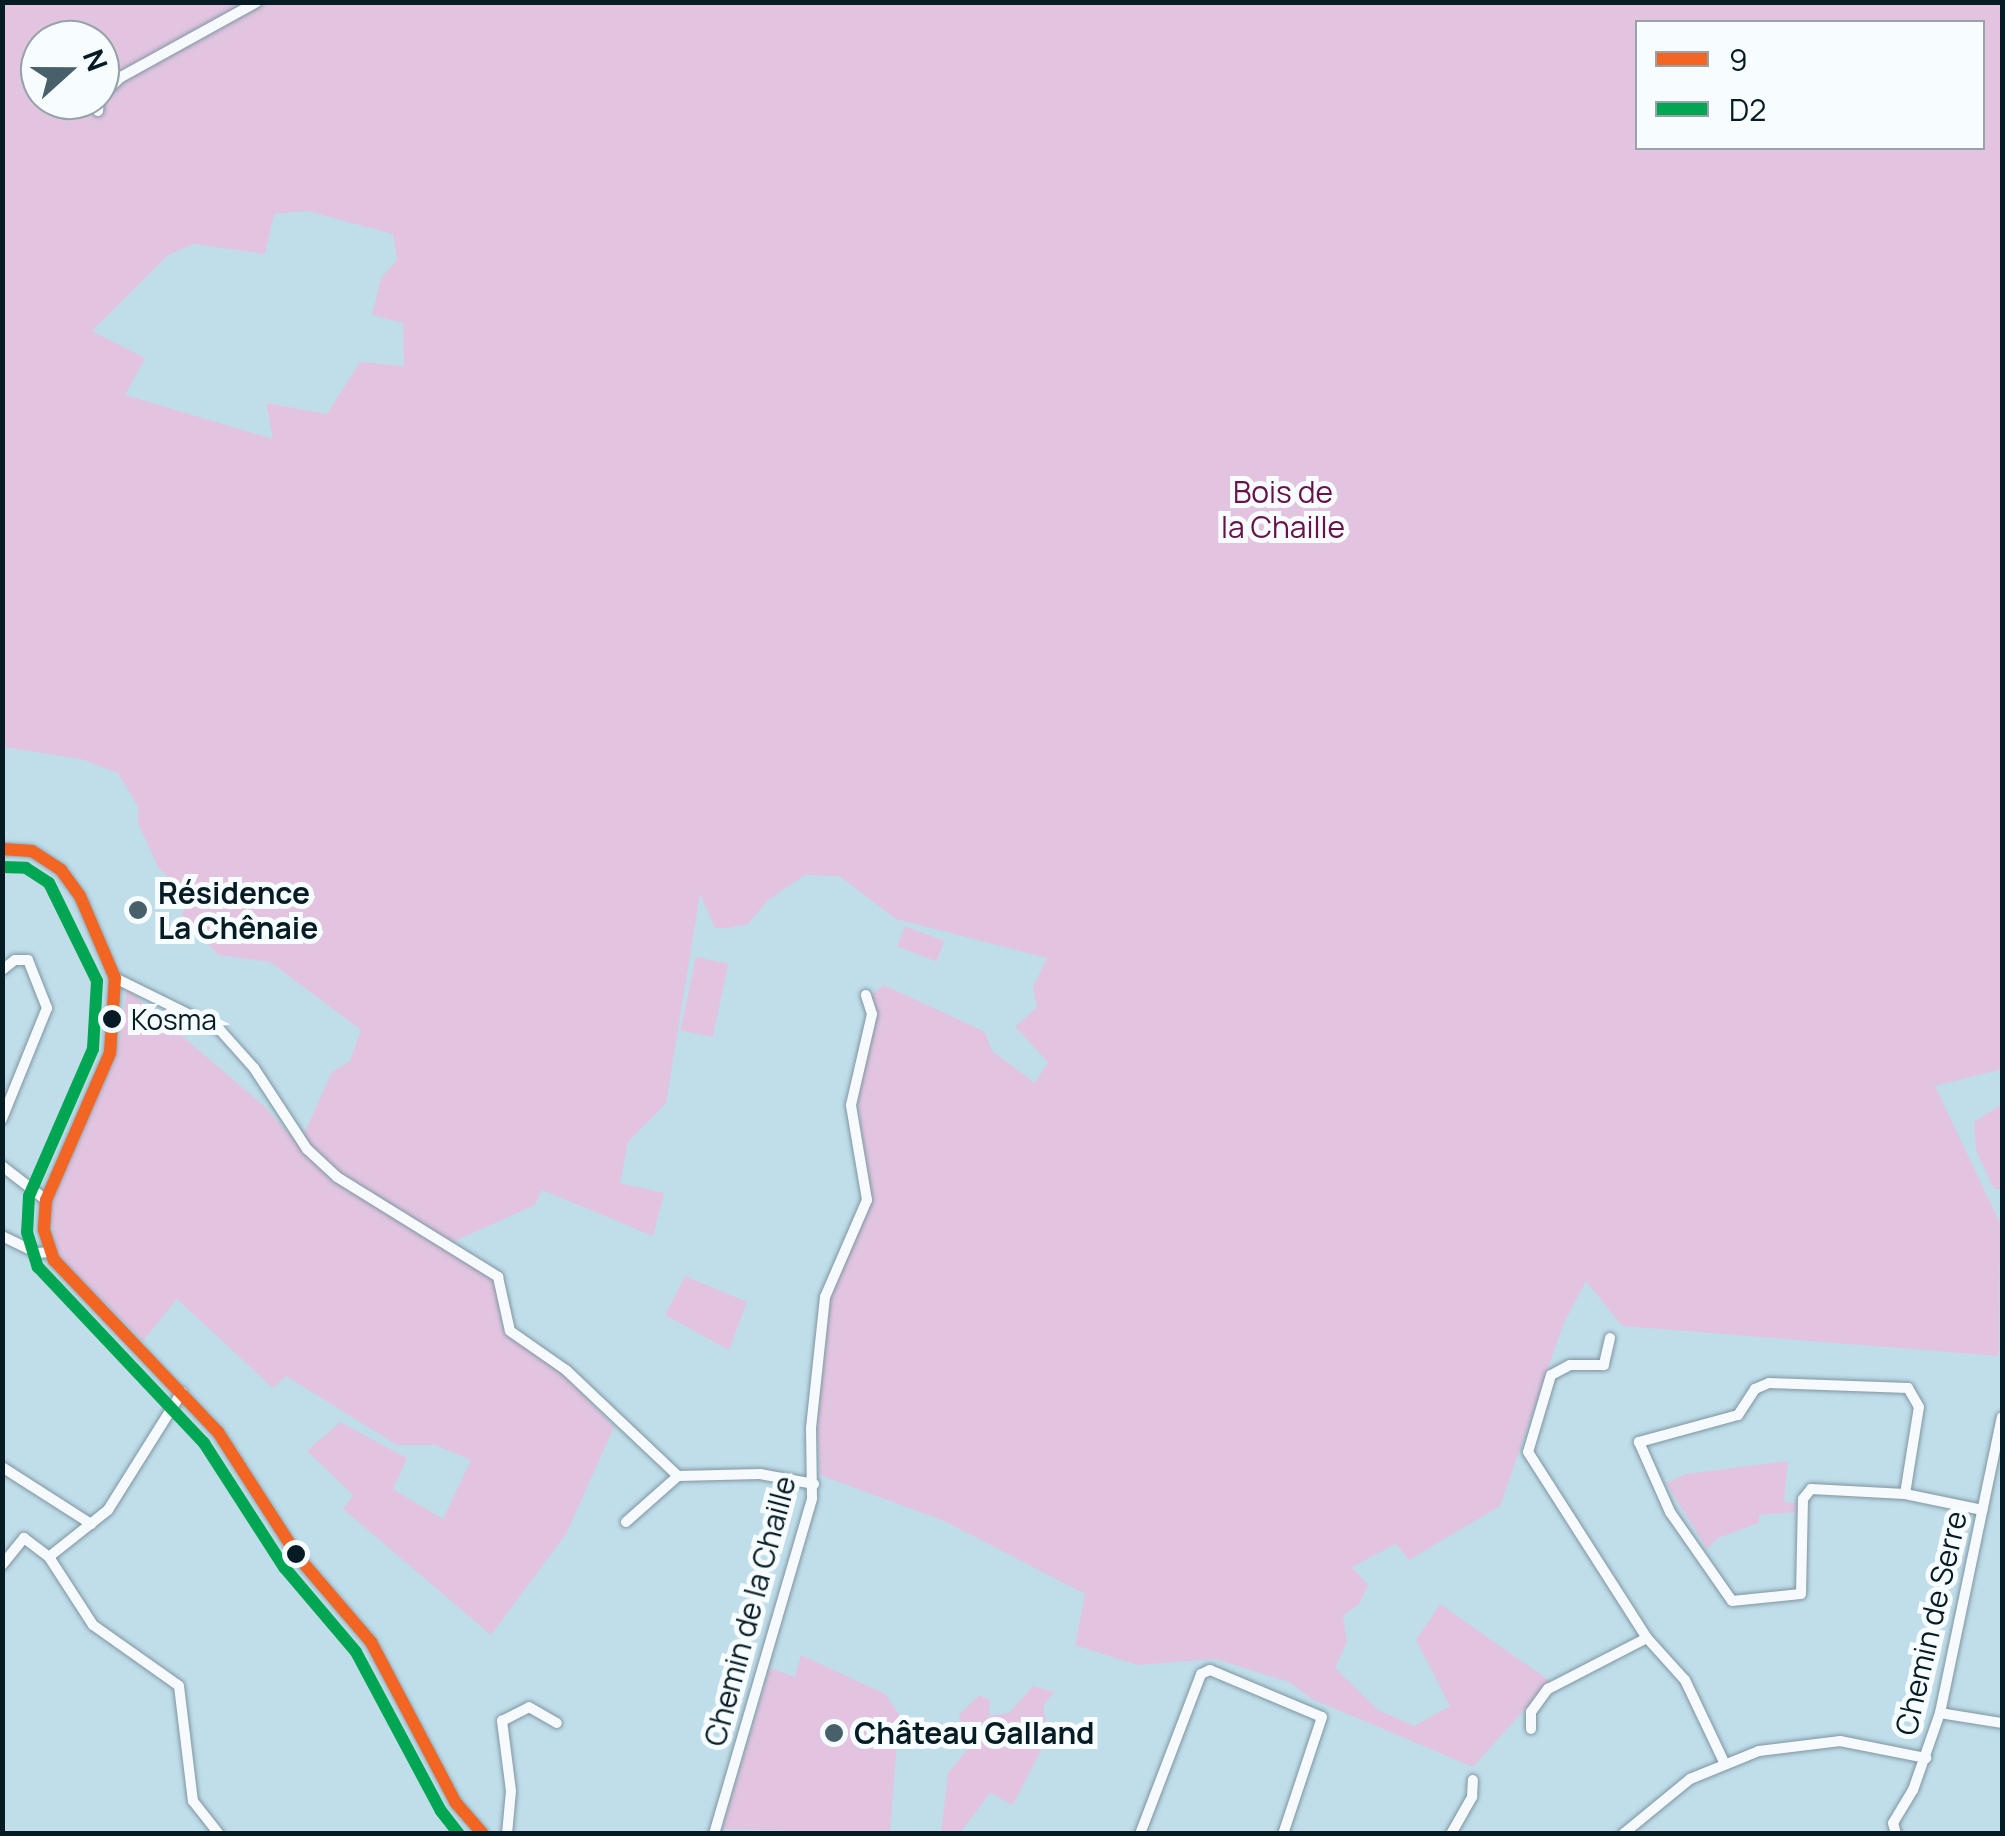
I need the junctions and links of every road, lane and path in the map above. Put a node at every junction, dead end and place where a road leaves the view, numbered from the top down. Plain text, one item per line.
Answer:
1 (257, 2) edge
2 (120, 78) edge
3 (2, 849) edge
4 (2, 970) edge
5 (114, 978) junction
6 (866, 995) dead end
7 (2, 1120) edge
8 (2, 1166) edge
9 (46, 1200) junction
10 (2, 1236) edge
11 (50, 1252) junction
12 (1610, 1338) dead end
13 (182, 1392) junction
14 (2002, 1417) edge
15 (2, 1466) edge
16 (678, 1476) junction
17 (814, 1484) junction
18 (1905, 1494) junction
19 (1982, 1510) junction
20 (626, 1522) dead end
21 (90, 1524) junction
22 (49, 1557) junction
23 (2, 1566) edge
24 (1647, 1638) junction
25 (1940, 1713) junction
26 (557, 1724) dead end
27 (2002, 1724) edge
28 (1531, 1729) dead end
29 (1926, 1758) junction
30 (1724, 1762) junction
31 (1473, 1780) dead end
32 (219, 1834) edge
33 (483, 1834) edge
34 (507, 1834) edge
35 (714, 1834) edge
36 (1140, 1834) edge
37 (1282, 1834) edge
38 (1451, 1834) edge
39 (1623, 1834) edge
40 (1896, 1834) edge

1 - 2 street
3 - 5 street
4 - 7 street
5 - 9 street
5 - 16 street
6 - 17 street, Chemin de la Chaille
8 - 9 street
9 - 11 street
10 - 11 street
11 - 13 street
12 - 24 street
13 - 21 street
13 - 33 street
14 - 19 street, Chemin de Serre
15 - 21 street
16 - 17 street
16 - 20 street
17 - 35 street, Chemin de la Chaille
18 - 18 street
18 - 19 street
19 - 25 street, Chemin de Serre
21 - 22 street
22 - 23 street
22 - 32 street
24 - 28 street
24 - 30 street
25 - 27 street
25 - 29 street, Chemin de Serre
26 - 34 street
29 - 30 street
29 - 40 street, Chemin de Serre
30 - 39 street
31 - 38 street
36 - 37 street

